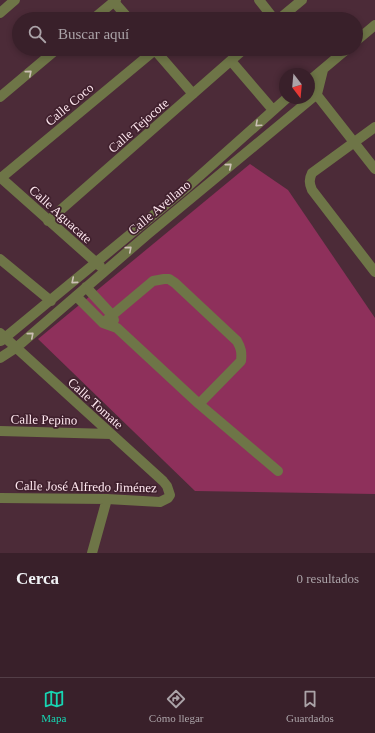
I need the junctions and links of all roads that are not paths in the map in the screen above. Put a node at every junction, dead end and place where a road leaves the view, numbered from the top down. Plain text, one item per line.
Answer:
1 (15, 0) edge
2 (259, 0) edge
3 (302, 0) edge
4 (115, 1) edge
5 (102, 12) edge
6 (124, 12) edge
7 (268, 12) edge
8 (287, 12) edge
9 (0, 13) edge
10 (375, 25) edge
11 (363, 35) edge
12 (49, 56) edge
13 (146, 56) edge
14 (160, 56) edge
15 (236, 56) edge
16 (339, 56) edge
17 (231, 61) junction
18 (323, 70) junction
19 (315, 76) edge
20 (315, 92) edge
21 (192, 94) junction
22 (317, 94) junction
23 (0, 97) edge
24 (280, 104) edge
25 (273, 110) junction
26 (375, 127) edge
27 (355, 142) junction
28 (375, 169) edge
29 (0, 177) edge
30 (48, 221) junction
31 (0, 259) edge
32 (95, 263) junction
33 (105, 270) junction
34 (375, 272) edge
35 (86, 287) junction
36 (76, 296) junction
37 (51, 300) junction
38 (112, 315) junction
39 (103, 323) junction
40 (117, 328) junction
41 (2, 338) edge
42 (16, 347) junction
43 (0, 358) edge
44 (199, 404) junction
45 (0, 432) edge
46 (111, 434) junction
47 (278, 471) dead end
48 (170, 495) joint
49 (0, 498) edge
50 (107, 499) junction
51 (92, 553) edge

1 - 9 street
2 - 7 street
3 - 8 street
4 - 5 street
4 - 6 street
10 - 11 street
23 -> 12 street
13 - 29 street, Calle Coco
14 - 21 street
15 - 17 street, Calle Tejocote
16 - 18 street
17 - 21 street, Calle Tejocote
17 - 25 street
18 - 19 street
18 - 22 street
20 - 22 street
21 - 30 street, Calle Tejocote
22 - 27 street
33 -> 22 street, Calle Avellano
24 - 25 street, Calle Avellano
25 -> 32 street, Calle Avellano
26 - 27 street
27 - 28 street
27 - 34 street
29 - 30 street, Calle Aguacate
30 - 32 street, Calle Aguacate
31 - 37 street
32 - 33 street, Calle Aguacate
32 -> 37 street, Calle Avellano
33 - 35 street, Calle Avellano
35 - 36 street, Calle Avellano
35 - 38 street
36 - 39 street
42 -> 36 street, Calle Avellano
37 - 41 street, Calle Avellano
38 - 39 street
38 - 40 street
38 - 44 street
39 - 40 street
40 - 44 street
41 - 42 street, Calle Tomate
42 - 43 street, Calle Avellano
42 - 46 street, Calle Tomate
44 - 47 street
45 - 46 street, Calle Pepino
46 - 48 street, Calle Tomate
48 - 50 street, Calle José Alfredo Jiménez
49 - 50 street, Calle José Alfredo Jiménez
50 - 51 street

